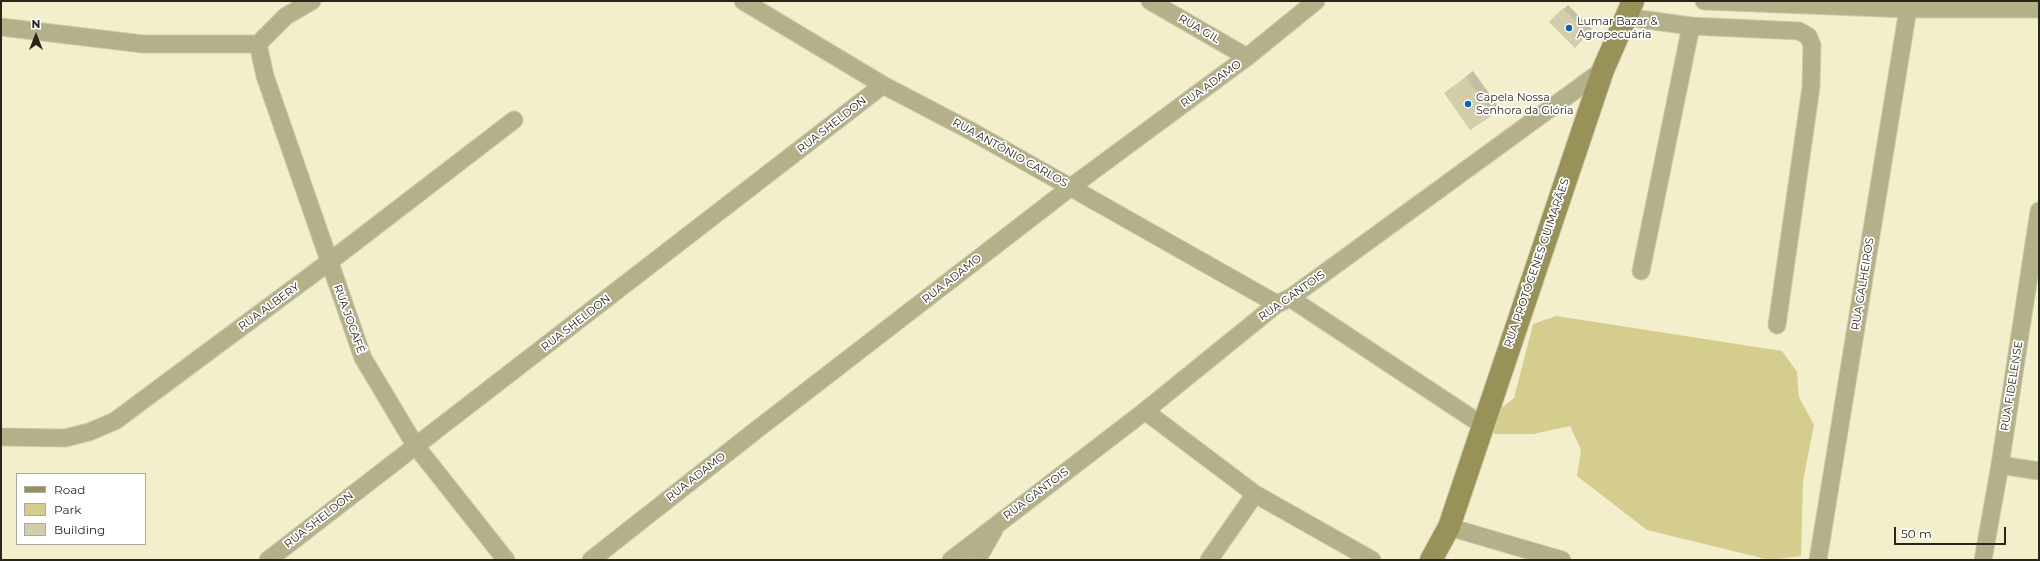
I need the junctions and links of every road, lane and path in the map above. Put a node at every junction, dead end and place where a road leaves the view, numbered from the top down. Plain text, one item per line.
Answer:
1 (312, 1) edge
2 (744, 1) edge
3 (1150, 1) edge
4 (1316, 1) edge
5 (1704, 1) edge
6 (1854, 4) edge
7 (2019, 5) edge
8 (1629, 9) edge
9 (1908, 9) junction
10 (2039, 9) edge
11 (1691, 26) junction
12 (1, 27) edge
13 (258, 44) junction
14 (1247, 57) junction
15 (1603, 70) junction
16 (883, 85) junction
17 (514, 120) dead end
18 (1071, 187) junction
19 (2039, 211) edge
20 (329, 262) junction
21 (1641, 271) dead end
22 (1283, 301) junction
23 (1777, 325) dead end
24 (1145, 411) junction
25 (1482, 425) junction
26 (1, 437) edge
27 (415, 445) junction
28 (2000, 465) junction
29 (2039, 471) edge
30 (1255, 494) junction
31 (997, 524) junction
32 (1449, 527) junction
33 (268, 560) edge
34 (506, 560) edge
35 (591, 560) edge
36 (950, 560) edge
37 (977, 560) edge
38 (1209, 560) edge
39 (1372, 560) edge
40 (1431, 560) edge
41 (1562, 560) edge
42 (1818, 560) edge
43 (1983, 560) edge

1 - 13 street
2 - 16 street, RUA ANTÔNIO CARLOS
3 - 14 street, RUA GIL
4 - 14 street, RUA ADAMO
5 - 6 street
6 - 9 street
7 - 9 street
7 - 10 street
8 - 11 street
8 - 15 street, RUA PROTÓGENES GUIMARÃES
9 - 42 street, RUA GALHEIROS
11 - 21 street
11 - 23 street
12 - 13 street
13 - 20 street, RUA JOCAFÉ
14 - 18 street, RUA ADAMO
15 - 22 street, RUA GANTOIS
15 - 25 street, RUA PROTÓGENES GUIMARÃES
16 - 18 street, RUA ANTÔNIO CARLOS
16 - 27 street, RUA SHELDON
17 - 20 street, RUA ALBERY
18 - 22 street, RUA ANTÔNIO CARLOS
18 - 35 street, RUA ADAMO
19 - 28 street, RUA FIDELENSE
20 - 26 street, RUA ALBERY
20 - 27 street, RUA JOCAFÉ
22 - 24 street, RUA GANTOIS
22 - 25 street, RUA ANTÔNIO CARLOS
24 - 30 street
24 - 31 street, RUA GANTOIS
25 - 32 street, RUA PROTÓGENES GUIMARÃES
27 - 33 street, RUA SHELDON
27 - 34 street, RUA JOCAFÉ
28 - 29 street
28 - 43 street, RUA FIDELENSE
30 - 38 street
30 - 39 street
31 - 36 street, RUA GANTOIS
31 - 37 street
32 - 40 street, RUA PROTÓGENES GUIMARÃES
32 - 41 street

